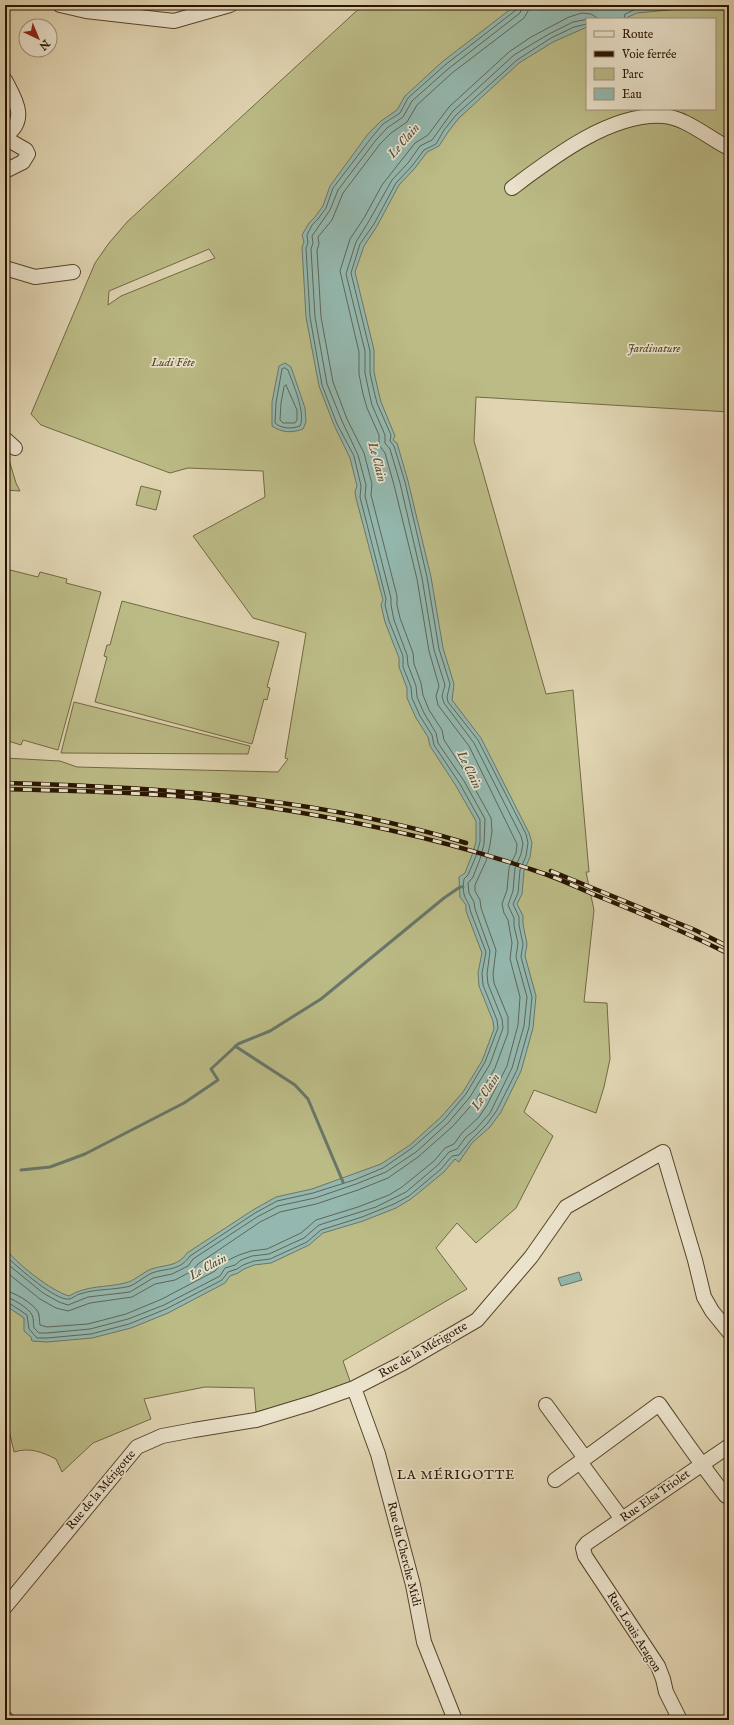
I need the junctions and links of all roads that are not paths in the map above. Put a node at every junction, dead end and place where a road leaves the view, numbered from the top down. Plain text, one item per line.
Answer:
1 (60, 5) edge
2 (230, 5) edge
3 (5, 80) edge
4 (6, 135) edge
5 (729, 148) edge
6 (5, 171) edge
7 (512, 188) dead end
8 (5, 268) edge
9 (73, 272) dead end
10 (729, 1332) edge
11 (354, 1388) junction
12 (546, 1405) dead end
13 (729, 1446) edge
14 (583, 1460) junction
15 (701, 1465) junction
16 (554, 1480) dead end
17 (726, 1496) dead end
18 (622, 1519) junction
19 (583, 1548) joint
20 (5, 1607) edge
21 (455, 1720) edge
22 (680, 1720) edge

1 - 2 street
3 - 4 street
4 - 6 street
5 - 7 street
8 - 9 street
10 - 11 street, Rue de la Mérigotte
11 - 20 street, Rue de la Mérigotte
11 - 21 street, Rue du Cherche Midi
12 - 14 street
13 - 15 street, Rue Elsa Triolet
14 - 15 street
14 - 16 street
14 - 18 street
15 - 17 street
15 - 18 street, Rue Elsa Triolet
18 - 19 street, Rue Elsa Triolet
19 - 22 street, Rue Louis Aragon

